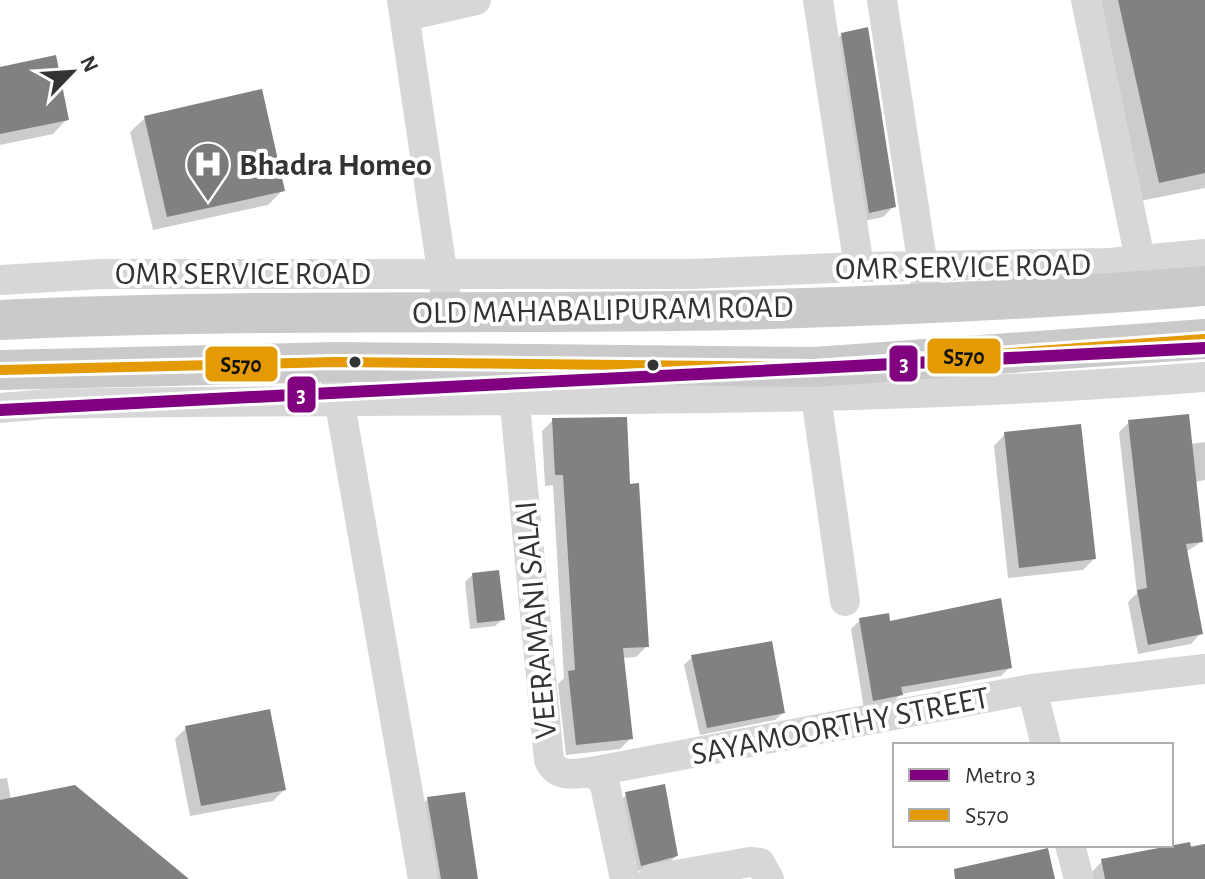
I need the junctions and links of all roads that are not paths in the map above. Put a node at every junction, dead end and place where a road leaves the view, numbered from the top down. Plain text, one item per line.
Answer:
1 (476, 0) edge
2 (818, 0) edge
3 (882, 0) edge
4 (1086, 0) edge
5 (403, 8) edge
6 (1205, 254) edge
7 (1140, 259) junction
8 (859, 267) junction
9 (0, 280) edge
10 (926, 285) junction
11 (1205, 286) edge
12 (445, 291) junction
13 (0, 320) edge
14 (1205, 339) edge
15 (512, 362) junction
16 (0, 370) edge
17 (1205, 377) edge
18 (336, 380) junction
19 (816, 396) junction
20 (514, 401) junction
21 (0, 408) edge
22 (845, 601) dead end
23 (1205, 669) edge
24 (1032, 689) junction
25 (1046, 743) edge
26 (591, 772) junction
27 (1071, 847) edge
28 (423, 879) edge
29 (625, 879) edge
30 (653, 879) edge
31 (769, 879) edge
32 (1079, 879) edge

1 - 5 street
2 - 8 street
3 - 10 street
4 - 7 street
5 - 12 street
6 - 7 street, OMR SERVICE ROAD
7 - 10 street, OMR SERVICE ROAD
8 - 10 street, OMR SERVICE ROAD
8 - 12 street, OMR SERVICE ROAD
9 - 12 street, OMR SERVICE ROAD
10 - 11 main road, OLD MAHABALIPURAM ROAD
10 - 12 main road, OLD MAHABALIPURAM ROAD
12 - 13 main road, OLD MAHABALIPURAM ROAD
14 - 15 main road
15 - 18 main road
15 - 20 street, VEERAMANI SALAI
16 - 18 main road
17 - 19 street
18 - 20 street
18 - 21 street
18 - 28 street
19 - 20 street
19 - 22 street
20 - 26 street, VEERAMANI SALAI
23 - 24 street
24 - 25 street, SAYAMOORTHY STREET
24 - 26 street, SAYAMOORTHY STREET
26 - 29 street, VEERAMANI SALAI
27 - 32 street
30 - 31 street

